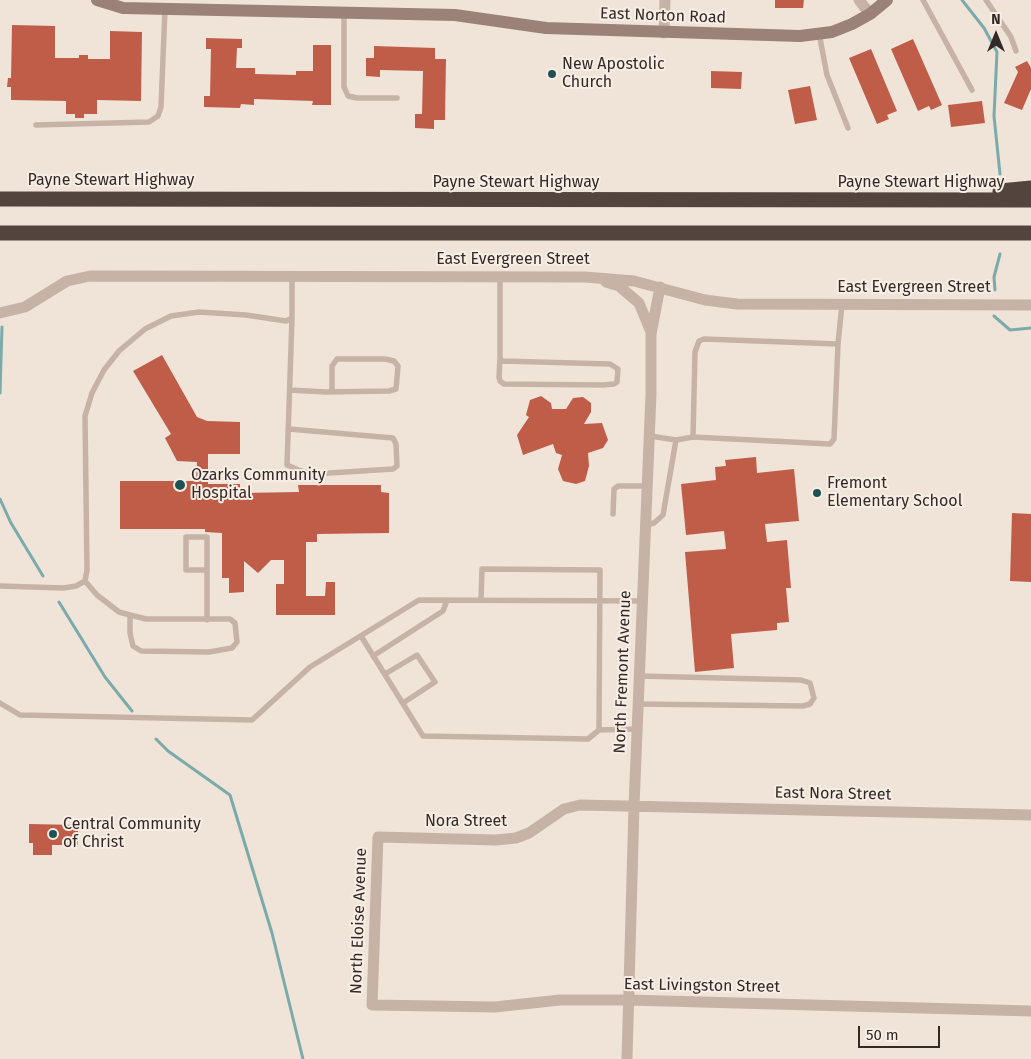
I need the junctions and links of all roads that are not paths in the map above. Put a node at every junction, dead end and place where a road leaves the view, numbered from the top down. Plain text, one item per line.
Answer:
1 (97, 0) edge
2 (665, 0) edge
3 (859, 0) edge
4 (887, 0) edge
5 (923, 0) edge
6 (986, 0) edge
7 (182, 5) edge
8 (165, 9) junction
9 (344, 12) junction
10 (870, 14) junction
11 (664, 32) junction
12 (815, 34) junction
13 (1016, 50) dead end
14 (972, 90) dead end
15 (397, 98) dead end
16 (36, 125) dead end
17 (848, 128) dead end
18 (1031, 188) edge
19 (5, 199) edge
20 (864, 200) junction
21 (1031, 200) edge
22 (4, 232) edge
23 (1031, 233) edge
24 (292, 276) junction
25 (500, 277) junction
26 (585, 277) junction
27 (660, 287) junction
28 (842, 304) junction
29 (1031, 305) edge
30 (0, 313) edge
31 (292, 318) junction
32 (652, 334) junction
33 (838, 344) junction
34 (500, 358) junction
35 (290, 390) junction
36 (332, 392) junction
37 (289, 429) junction
38 (650, 436) junction
39 (693, 437) junction
40 (676, 440) junction
41 (647, 486) junction
42 (613, 514) dead end
43 (646, 525) junction
44 (207, 570) junction
45 (85, 581) junction
46 (0, 586) edge
47 (447, 600) junction
48 (481, 600) junction
49 (600, 601) junction
50 (643, 601) junction
51 (130, 615) junction
52 (207, 620) junction
53 (361, 636) junction
54 (373, 656) junction
55 (384, 674) junction
56 (640, 676) junction
57 (403, 703) junction
58 (0, 704) edge
59 (638, 704) junction
60 (637, 729) junction
61 (599, 730) junction
62 (634, 806) junction
63 (1031, 815) edge
64 (378, 837) joint
65 (628, 1000) junction
66 (372, 1005) joint
67 (1031, 1011) edge
68 (627, 1059) edge

1 - 8 main road, East Norton Road
2 - 11 street
3 - 10 street
4 - 10 main road, East Norton Road
5 - 14 lane
6 - 13 lane
7 - 8 main road, East Norton Road
7 - 9 main road, East Norton Road
8 - 16 lane
9 - 11 main road, East Norton Road
9 - 15 lane
10 - 12 main road, East Norton Road
11 - 12 main road, East Norton Road
12 - 17 lane
18 - 20 highway
19 - 20 highway, Payne Stewart Highway
20 - 21 highway, Payne Stewart Highway
22 - 23 highway
24 - 25 street, East Evergreen Street
24 - 30 street, East Evergreen Street
24 - 31 lane
25 - 26 street, East Evergreen Street
25 - 34 lane
26 - 27 street, East Evergreen Street
26 - 32 street
27 - 28 street, East Evergreen Street
27 - 32 street, North Fremont Avenue
28 - 29 street, East Evergreen Street
28 - 33 lane
31 - 35 lane
31 - 45 lane
32 - 38 street, North Fremont Avenue
33 - 39 lane
33 - 39 lane
34 - 34 lane
35 - 36 lane
35 - 37 lane
36 - 36 lane
37 - 37 lane
38 - 40 lane
38 - 41 street, North Fremont Avenue
39 - 40 lane
40 - 43 lane
41 - 42 lane
41 - 43 street, North Fremont Avenue
43 - 50 street, North Fremont Avenue
44 - 44 lane
44 - 52 lane
45 - 46 lane
45 - 51 lane
47 - 48 lane
47 - 53 lane
47 - 54 lane
48 - 49 lane
48 - 49 lane
49 - 50 lane
49 - 61 lane
50 - 56 street, North Fremont Avenue
51 - 52 lane
51 - 52 lane
53 - 54 lane
53 - 58 lane
54 - 55 lane
55 - 57 lane
55 - 57 lane
56 - 59 street, North Fremont Avenue
56 - 59 lane
57 - 61 lane
59 - 60 street, North Fremont Avenue
60 - 61 lane
60 - 62 street, North Fremont Avenue
62 - 63 street, East Nora Street
62 - 64 street, Nora Street
62 - 65 street, North Fremont Avenue
64 - 66 street, North Eloise Avenue
65 - 66 street, East Livingston Street
65 - 67 street, East Livingston Street
65 - 68 street, North Fremont Avenue

